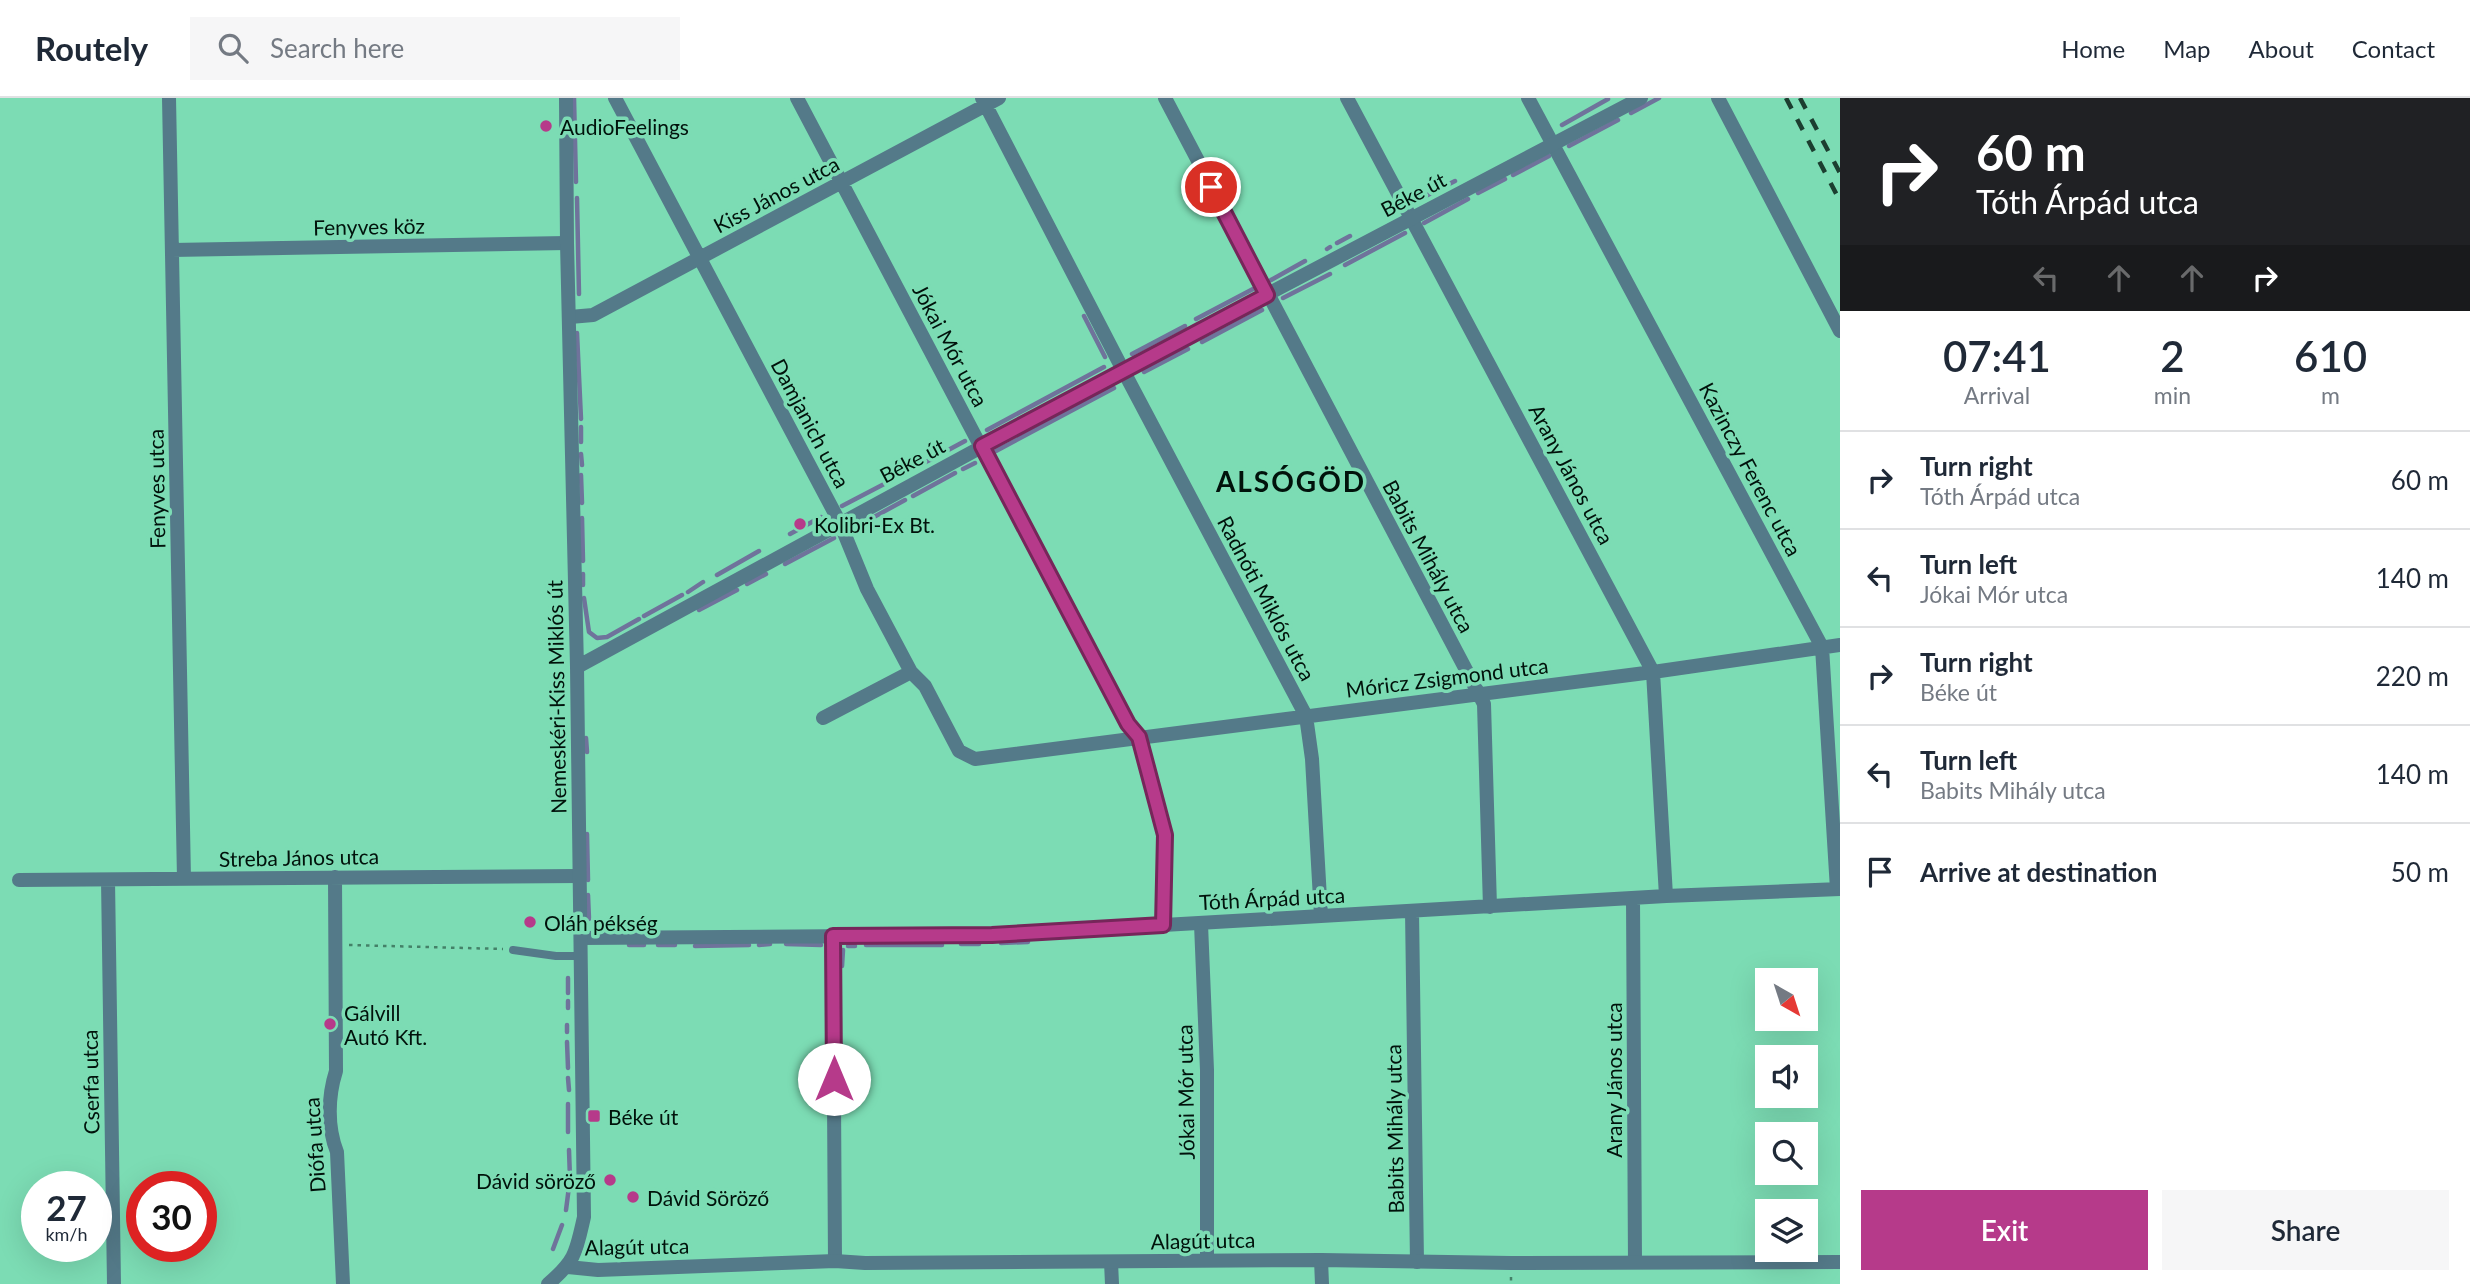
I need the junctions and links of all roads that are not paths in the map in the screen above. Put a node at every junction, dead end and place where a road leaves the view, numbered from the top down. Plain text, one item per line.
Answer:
1 (169, 98) edge
2 (566, 98) edge
3 (615, 98) edge
4 (797, 98) edge
5 (1165, 98) edge
6 (1347, 98) edge
7 (1528, 98) edge
8 (1641, 98) edge
9 (1718, 98) edge
10 (989, 100) edge
11 (1553, 145) junction
12 (841, 183) junction
13 (1412, 219) junction
14 (567, 243) junction
15 (172, 250) junction
16 (700, 258) junction
17 (1267, 295) junction
18 (570, 317) junction
19 (1840, 331) edge
20 (1123, 370) junction
21 (982, 446) junction
22 (840, 523) junction
23 (1840, 645) edge
24 (1822, 647) junction
25 (577, 667) junction
26 (911, 672) junction
27 (1653, 672) junction
28 (1478, 694) junction
29 (1306, 716) junction
30 (823, 718) dead end
31 (1139, 737) junction
32 (975, 759) joint
33 (579, 876) junction
34 (335, 877) junction
35 (184, 879) junction
36 (19, 880) dead end
37 (108, 880) junction
38 (1838, 889) edge
39 (1666, 896) junction
40 (1633, 898) junction
41 (1490, 907) junction
42 (1412, 911) junction
43 (1321, 916) junction
44 (1201, 923) junction
45 (1163, 925) junction
46 (833, 936) junction
47 (581, 938) junction
48 (513, 950) road end
49 (581, 956) junction
50 (1208, 1260) junction
51 (1321, 1260) junction
52 (835, 1261) junction
53 (1111, 1262) junction
54 (1417, 1262) junction
55 (1635, 1262) junction
56 (1840, 1262) edge
57 (568, 1267) junction
58 (114, 1284) edge
59 (343, 1284) edge
60 (548, 1284) edge
61 (1112, 1284) edge
62 (1322, 1284) edge

1 - 15 street, Fenyves utca
2 - 14 street, Nemeskéri-Kiss Miklós út
3 - 16 street, Damjanich utca
4 - 12 street, Jókai Mór utca
5 - 17 street, Babits Mihály utca
6 - 13 street, Arany János utca
7 - 11 street, Kazinczy Ferenc utca
8 - 11 street, Béke út
9 - 19 street
10 - 12 street, Kiss János utca
10 - 20 street, Radnóti Miklós utca
11 - 13 street, Béke út
11 - 24 street, Kazinczy Ferenc utca
12 - 16 street, Kiss János utca
12 - 21 street, Jókai Mór utca
13 - 17 street, Béke út
13 - 27 street, Arany János utca
14 - 15 street, Fenyves köz
14 - 18 street, Nemeskéri-Kiss Miklós út
15 - 35 street, Fenyves utca
16 - 18 street, Kiss János utca
16 - 22 street, Damjanich utca
17 - 20 street, Béke út
17 - 28 street, Babits Mihály utca
18 - 25 street, Nemeskéri-Kiss Miklós út
20 - 21 street, Béke út
20 - 29 street, Radnóti Miklós utca
21 - 22 street, Béke út
21 - 31 street, Jókai Mór utca
22 - 25 street, Béke út
22 - 26 street, Damjanich utca
23 - 24 street, Móricz Zsigmond utca
24 - 27 street, Móricz Zsigmond utca
24 - 38 street, Kazinczy Ferenc utca
25 - 33 street, Nemeskéri-Kiss Miklós út
26 - 30 street
26 - 32 street, Damjanich utca
27 - 28 street, Móricz Zsigmond utca
27 - 39 street, Arany János utca
28 - 29 street, Móricz Zsigmond utca
28 - 41 street, Babits Mihály utca
29 - 31 street, Móricz Zsigmond utca
29 - 43 street, Radnóti Miklós utca
31 - 32 street, Móricz Zsigmond utca
31 - 45 street, Jókai Mór utca
33 - 34 street, Streba János utca
33 - 47 street, Nemeskéri-Kiss Miklós út
34 - 35 street, Streba János utca
34 - 59 street, Diófa utca
35 - 37 street, Streba János utca
36 - 37 street, Streba János utca
37 - 58 street, Cserfa utca
38 - 39 street, Tóth Árpád utca
39 - 40 street, Tóth Árpád utca
40 - 41 street, Tóth Árpád utca
40 - 55 street, Arany János utca
41 - 42 street, Tóth Árpád utca
42 - 43 street, Tóth Árpád utca
42 - 54 street, Babits Mihály utca
43 - 44 street, Tóth Árpád utca
44 - 45 street, Tóth Árpád utca
44 - 50 street, Jókai Mór utca
45 - 46 street, Tóth Árpád utca
46 - 47 street, Tóth Árpád utca
46 - 52 street
47 - 49 street, Nemeskéri-Kiss Miklós út
48 - 49 lane
49 - 57 street, Nemeskéri-Kiss Miklós út
50 - 51 street, Alagút utca
50 - 53 street, Alagút utca
51 - 54 street, Alagút utca
51 - 62 street
52 - 53 street, Alagút utca
52 - 57 street, Alagút utca
53 - 61 street
54 - 55 street, Alagút utca
55 - 56 street, Alagút utca
57 - 60 street

